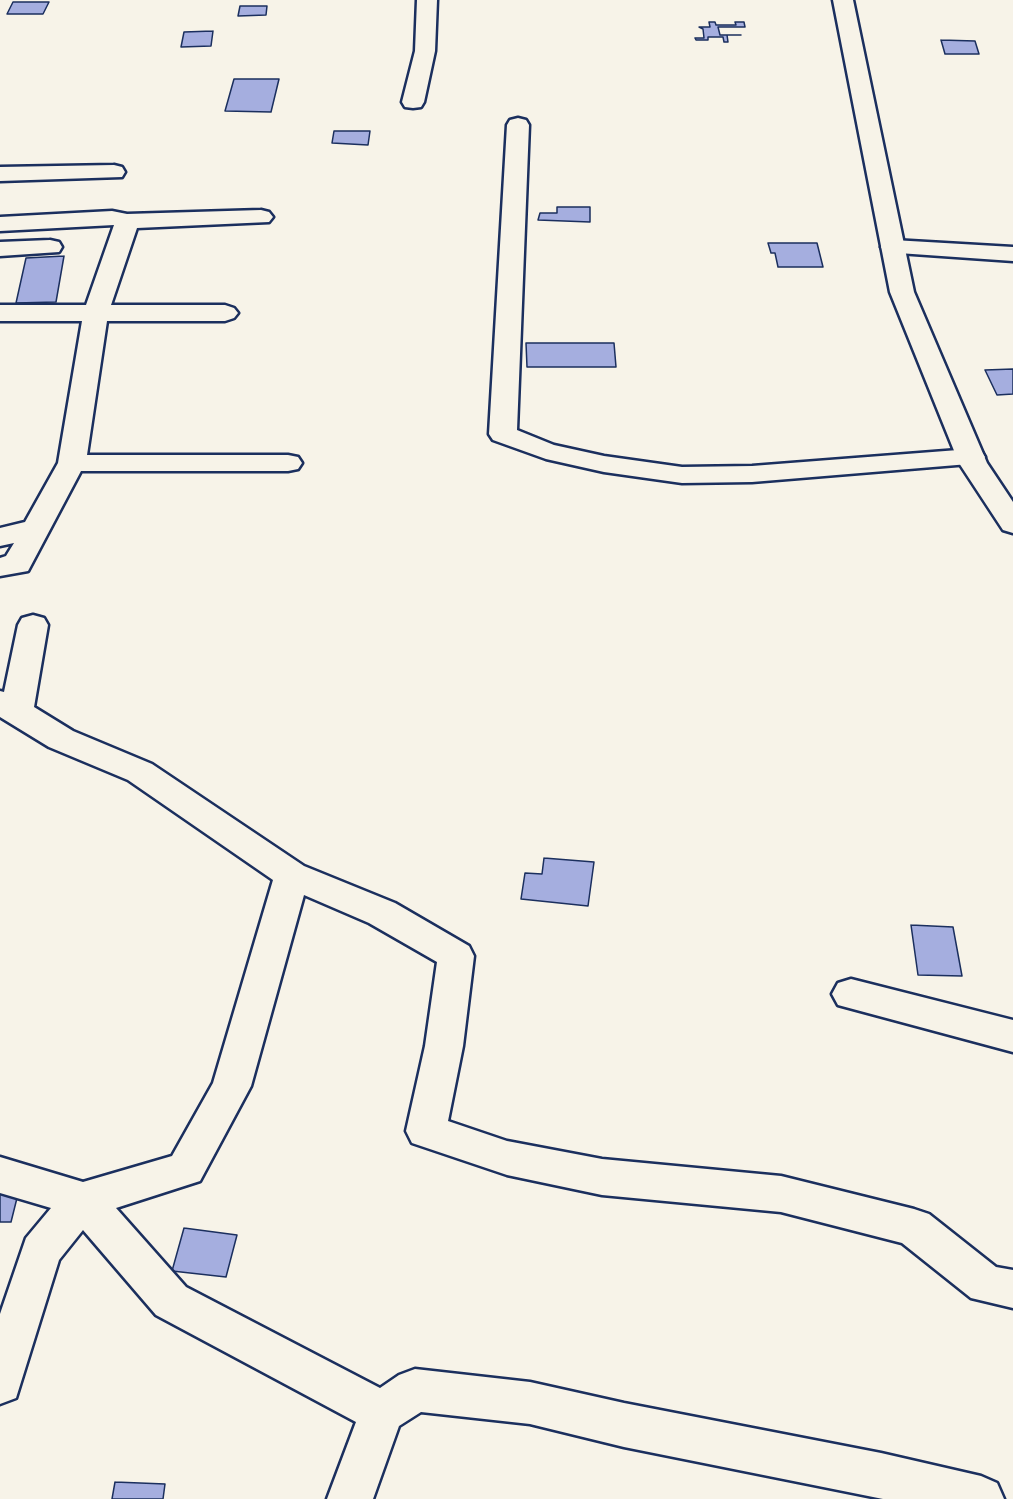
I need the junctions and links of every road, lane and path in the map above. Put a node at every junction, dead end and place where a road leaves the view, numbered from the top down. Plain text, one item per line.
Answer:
1 (427, 0) edge
2 (843, 0) edge
3 (413, 102) dead end
4 (518, 125) dead end
5 (114, 172) dead end
6 (0, 174) edge
7 (261, 217) dead end
8 (127, 221) junction
9 (0, 224) edge
10 (50, 247) dead end
11 (892, 247) junction
12 (0, 249) edge
13 (1013, 254) edge
14 (89, 305) junction
15 (0, 313) edge
16 (225, 313) dead end
17 (971, 457) junction
18 (72, 463) junction
19 (288, 463) dead end
20 (1013, 524) edge
21 (35, 529) junction
22 (0, 537) edge
23 (0, 567) edge
24 (33, 625) dead end
25 (8, 706) edge
26 (292, 875) junction
27 (851, 994) dead end
28 (1013, 1036) edge
29 (0, 1175) edge
30 (83, 1200) junction
31 (1013, 1289) edge
32 (0, 1383) edge
33 (382, 1412) junction
34 (350, 1499) edge
35 (981, 1499) edge

1 - 3 street
2 - 11 street
4 - 17 street
5 - 6 street
7 - 8 street
8 - 9 street
8 - 14 street
10 - 12 street
11 - 13 street
11 - 17 street
14 - 15 street
14 - 16 street
14 - 18 street
17 - 20 street
18 - 19 street
18 - 21 street
21 - 22 street
21 - 23 street
24 - 25 street
25 - 26 street
26 - 30 street
26 - 31 street
27 - 28 street
29 - 30 street
30 - 32 street
30 - 33 street
33 - 34 street
33 - 35 street

